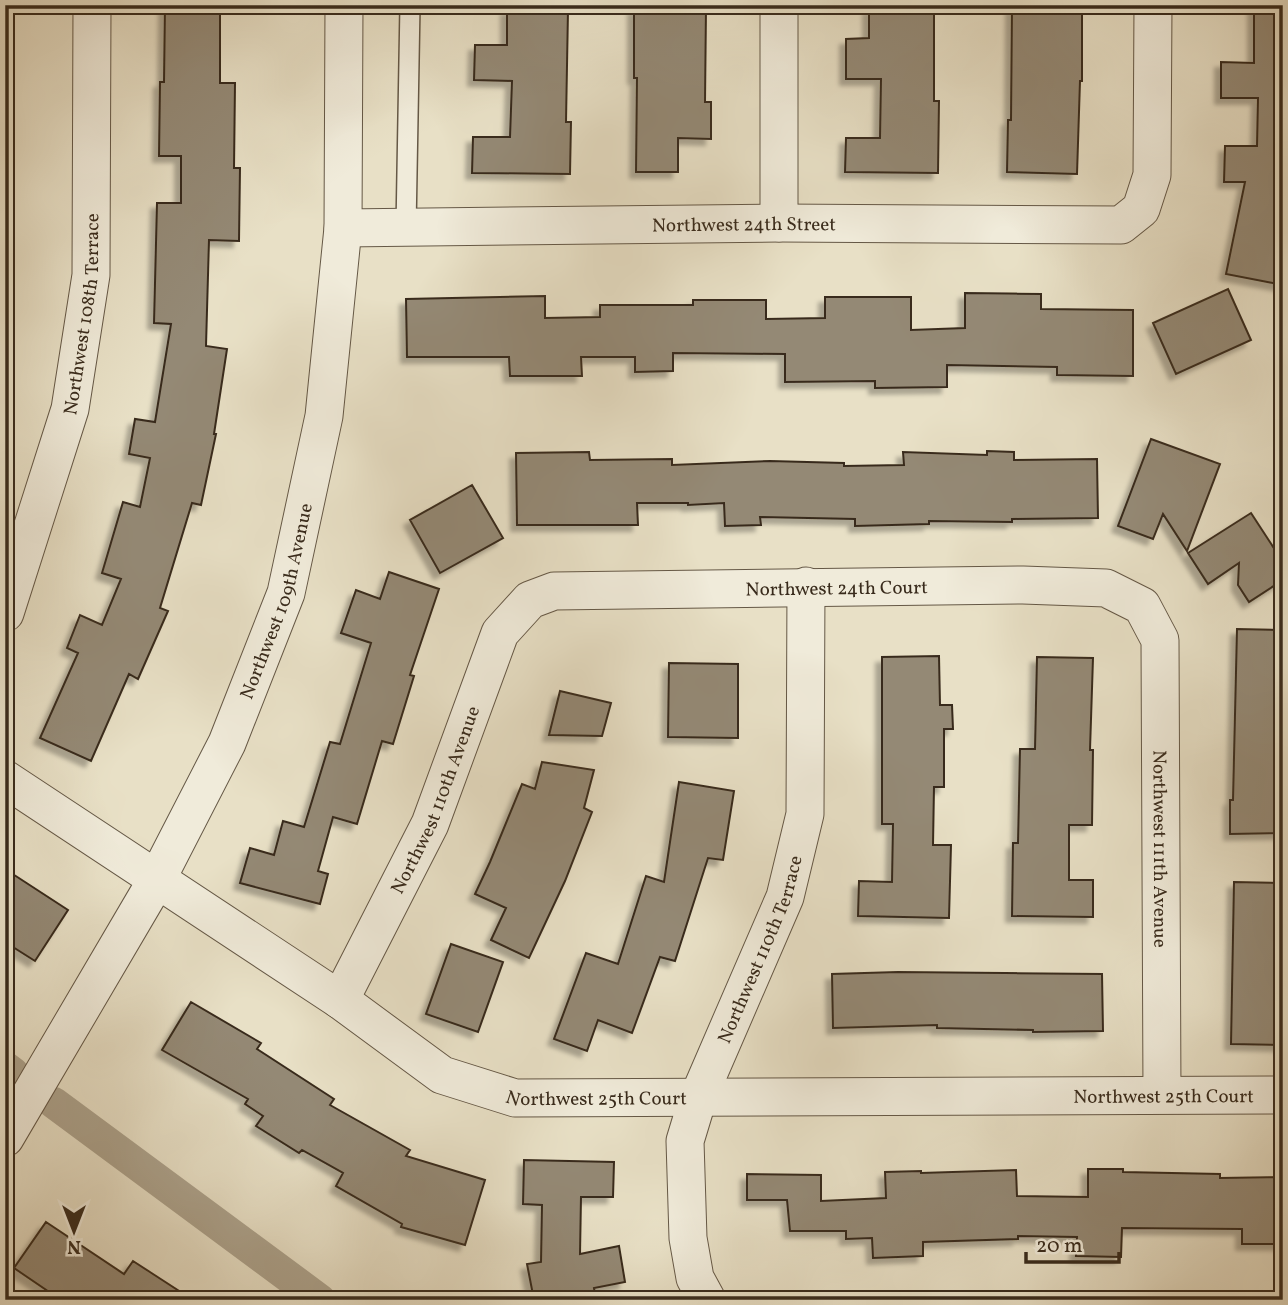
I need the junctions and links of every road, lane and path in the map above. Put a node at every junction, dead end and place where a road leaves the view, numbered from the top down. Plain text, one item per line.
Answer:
1 (92, 5) edge
2 (344, 5) edge
3 (410, 5) edge
4 (779, 5) edge
5 (1153, 5) edge
6 (779, 223) junction
7 (343, 228) junction
8 (406, 228) junction
9 (806, 586) junction
10 (530, 600) joint
11 (1142, 606) joint
12 (5, 613) edge
13 (5, 779) edge
14 (156, 881) junction
15 (340, 1000) junction
16 (1162, 1094) junction
17 (1283, 1095) edge
18 (698, 1098) junction
19 (5, 1138) edge
20 (707, 1300) edge

1 - 12 street, Northwest 108th Terrace
2 - 7 street, Northwest 109th Avenue
3 - 8 lane
4 - 6 street
5 - 6 street, Northwest 24th Street
6 - 8 street, Northwest 24th Street
7 - 8 street, Northwest 24th Street
7 - 14 street, Northwest 109th Avenue
9 - 10 street, Northwest 24th Court
9 - 11 street, Northwest 24th Court
9 - 18 street, Northwest 110th Terrace
10 - 15 street, Northwest 110th Avenue
11 - 16 street, Northwest 111th Avenue
13 - 14 street, Northwest 25th Court
14 - 15 street, Northwest 25th Court
14 - 19 street, Northwest 109th Avenue
15 - 18 street, Northwest 25th Court
16 - 17 street, Northwest 25th Court
16 - 18 street, Northwest 25th Court
18 - 20 street, Northwest 110th Terrace

